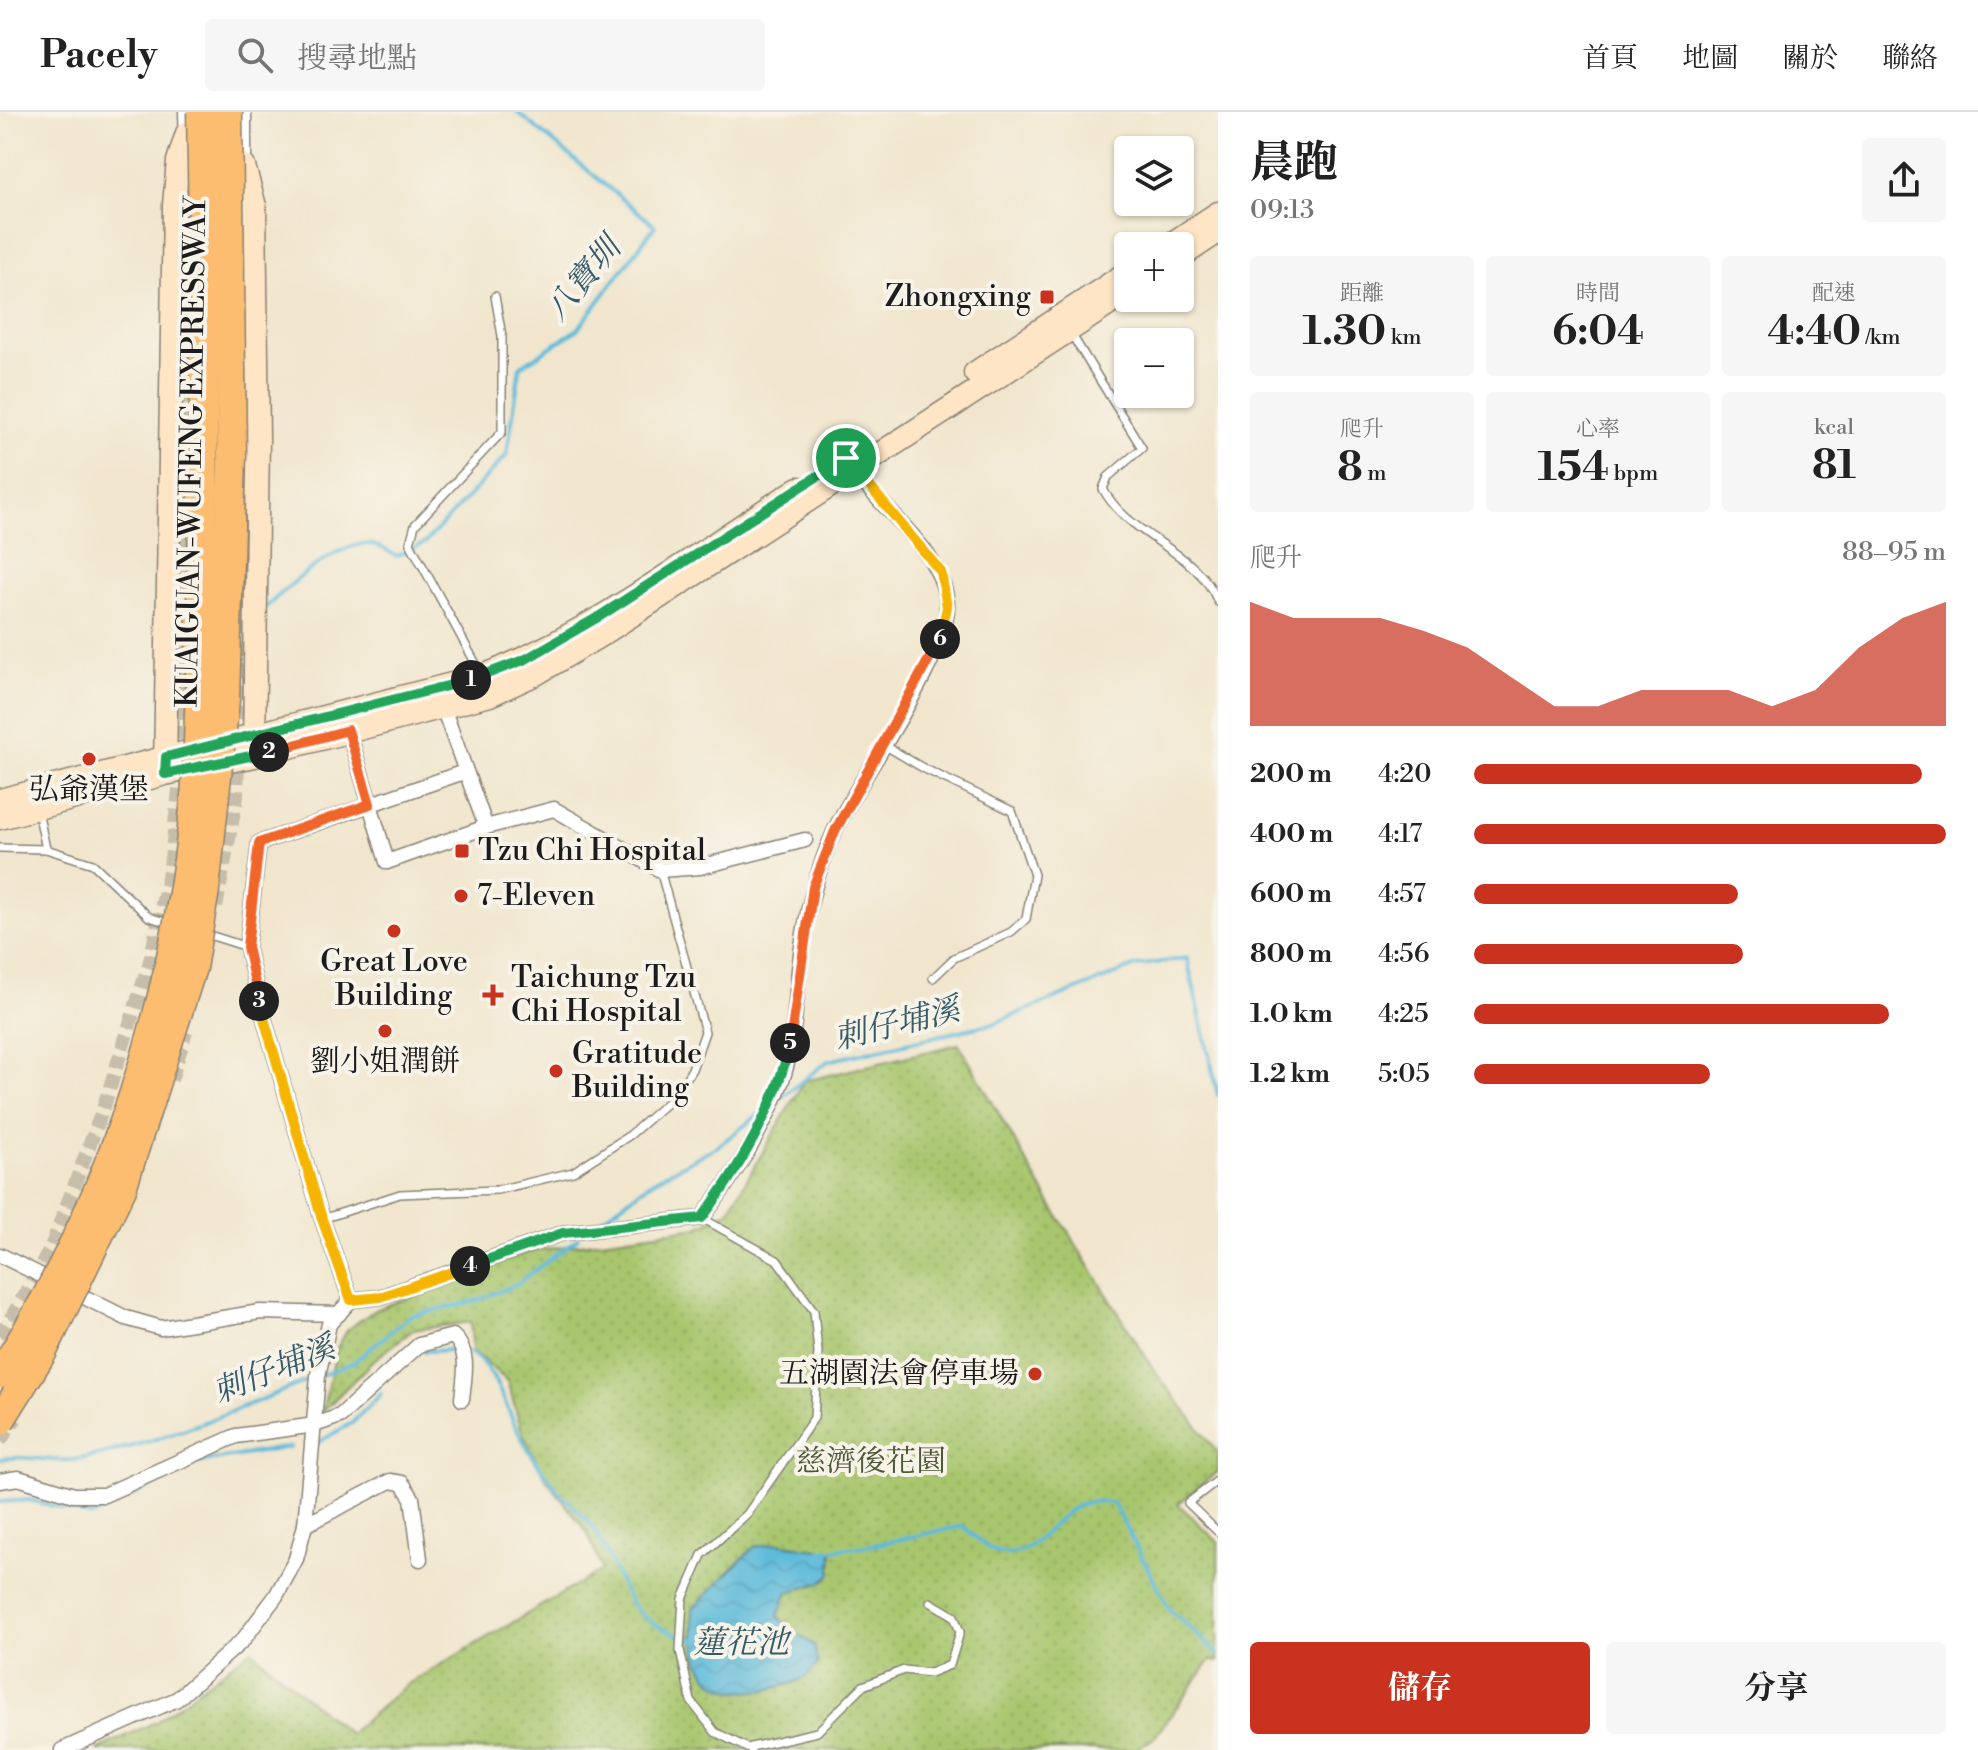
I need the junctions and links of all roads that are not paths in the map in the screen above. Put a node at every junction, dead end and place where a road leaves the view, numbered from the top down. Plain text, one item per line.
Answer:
1 (228, 112) edge
2 (244, 112) edge
3 (191, 119) edge
4 (187, 164) tunnel mouth
5 (244, 166) joint
6 (1218, 213) edge
7 (1189, 232) edge
8 (1218, 232) edge
9 (1194, 248) edge
10 (1114, 283) edge
11 (495, 296) dead end
12 (1114, 299) edge
13 (1064, 324) junction
14 (849, 464) junction
15 (1218, 602) edge
16 (486, 686) junction
17 (440, 699) junction
18 (346, 722) junction
19 (882, 743) junction
20 (254, 746) junction
21 (166, 765) junction
22 (464, 772) junction
23 (0, 800) edge
24 (37, 800) junction
25 (370, 804) junction
26 (0, 818) edge
27 (486, 827) junction
28 (805, 840) dead end
29 (0, 848) edge
30 (46, 849) junction
31 (660, 870) junction
32 (247, 947) junction
33 (933, 978) dead end
34 (702, 1218) junction
35 (322, 1219) junction
36 (0, 1255) edge
37 (351, 1300) junction
38 (339, 1314) junction
39 (0, 1374) edge
40 (462, 1399) dead end
41 (0, 1421) tunnel mouth
42 (315, 1425) junction
43 (1218, 1480) edge
44 (0, 1481) edge
45 (305, 1525) junction
46 (1218, 1532) edge
47 (420, 1559) dead end
48 (930, 1602) dead end
49 (751, 1749) edge
50 (62, 1750) edge

1 - 41 highway, KUAIGUAN-WUFENG EXPRESSWAY, bridge
2 - 5 street
3 - 4 street
3 - 21 street
3 - 39 highway, KUAIGUAN-WUFENG EXPRESSWAY, bridge
5 - 20 street
6 - 7 street
8 - 9 street
10 - 13 street
11 - 16 lane
12 - 13 street
13 - 14 street
13 - 15 lane
14 - 16 street
14 - 19 street
16 - 17 street
17 - 18 street
17 - 22 street
18 - 20 street
18 - 25 street
19 - 33 lane
19 - 34 street
20 - 21 street
21 - 24 street
22 - 25 street
22 - 27 street
23 - 24 street
24 - 26 street
24 - 30 lane
25 - 27 street
25 - 32 street
27 - 31 street
28 - 31 street
29 - 30 lane
30 - 32 lane
31 - 35 lane
32 - 35 street
34 - 37 street
34 - 49 lane
35 - 37 street
36 - 38 street
37 - 38 street
38 - 42 street
40 - 42 street
42 - 44 street
42 - 45 street
43 - 46 lane
45 - 47 street
45 - 50 street
48 - 49 lane

